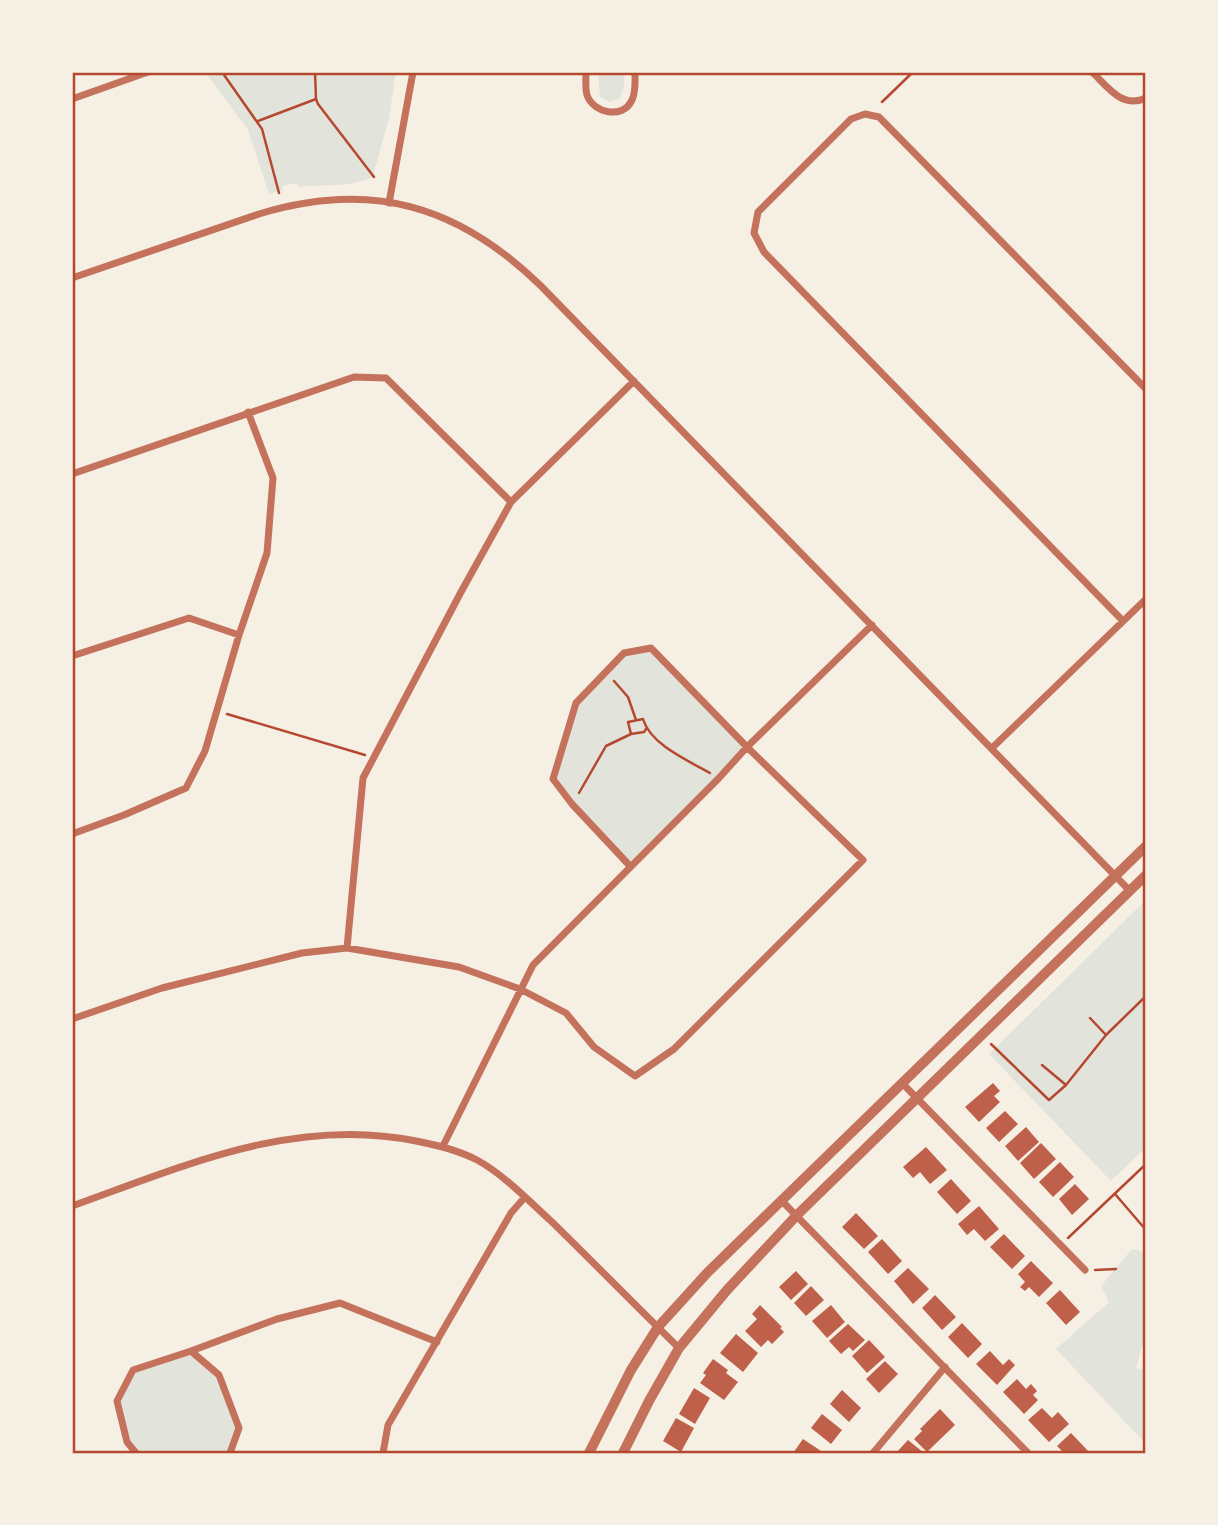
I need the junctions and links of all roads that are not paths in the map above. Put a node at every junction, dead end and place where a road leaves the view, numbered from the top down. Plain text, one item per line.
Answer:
1 (148, 72) edge
2 (413, 72) edge
3 (586, 72) edge
4 (635, 72) edge
5 (1093, 72) edge
6 (72, 99) edge
7 (1146, 99) edge
8 (389, 202) junction
9 (72, 278) edge
10 (634, 382) junction
11 (1146, 389) edge
12 (248, 412) junction
13 (72, 474) edge
14 (511, 502) junction
15 (1146, 599) edge
16 (1124, 621) junction
17 (872, 625) junction
18 (239, 635) junction
19 (72, 656) edge
20 (747, 747) junction
21 (992, 748) junction
22 (72, 834) edge
23 (1146, 846) edge
24 (630, 866) junction
25 (1146, 875) edge
26 (1115, 876) junction
27 (1130, 891) junction
28 (347, 948) junction
29 (520, 989) junction
30 (72, 1019) edge
31 (902, 1083) junction
32 (916, 1099) junction
33 (443, 1146) junction
34 (525, 1197) junction
35 (781, 1199) junction
36 (72, 1206) edge
37 (797, 1216) junction
38 (1085, 1270) road end
39 (658, 1327) junction
40 (437, 1342) junction
41 (679, 1348) junction
42 (191, 1351) junction
43 (944, 1367) junction
44 (136, 1453) edge
45 (230, 1453) edge
46 (383, 1453) edge
47 (589, 1453) edge
48 (624, 1453) edge
49 (873, 1453) edge
50 (1028, 1453) edge

1 - 6 street
2 - 8 street
3 - 4 street
5 - 7 street
8 - 9 street
8 - 10 street
10 - 14 street
10 - 17 street
11 - 16 street
12 - 13 street
12 - 14 street
12 - 18 street
14 - 28 street
15 - 16 street
16 - 21 street
17 - 20 street
17 - 21 street
18 - 19 street
18 - 22 street
20 - 24 street
20 - 24 street
20 - 29 street
21 - 26 street
23 - 26 street
24 - 29 street
25 - 27 street
26 - 27 street
26 - 31 street
27 - 32 street
28 - 29 street
28 - 30 street
29 - 33 street
31 - 32 street
31 - 35 street
32 - 37 street
32 - 38 street
33 - 34 street
33 - 36 street
34 - 39 street
34 - 40 street
35 - 37 street
35 - 39 street
37 - 41 street
37 - 43 street
39 - 41 street
39 - 47 street
40 - 42 street
40 - 46 street
41 - 48 street
42 - 44 street
42 - 45 street
43 - 49 street
43 - 50 street

